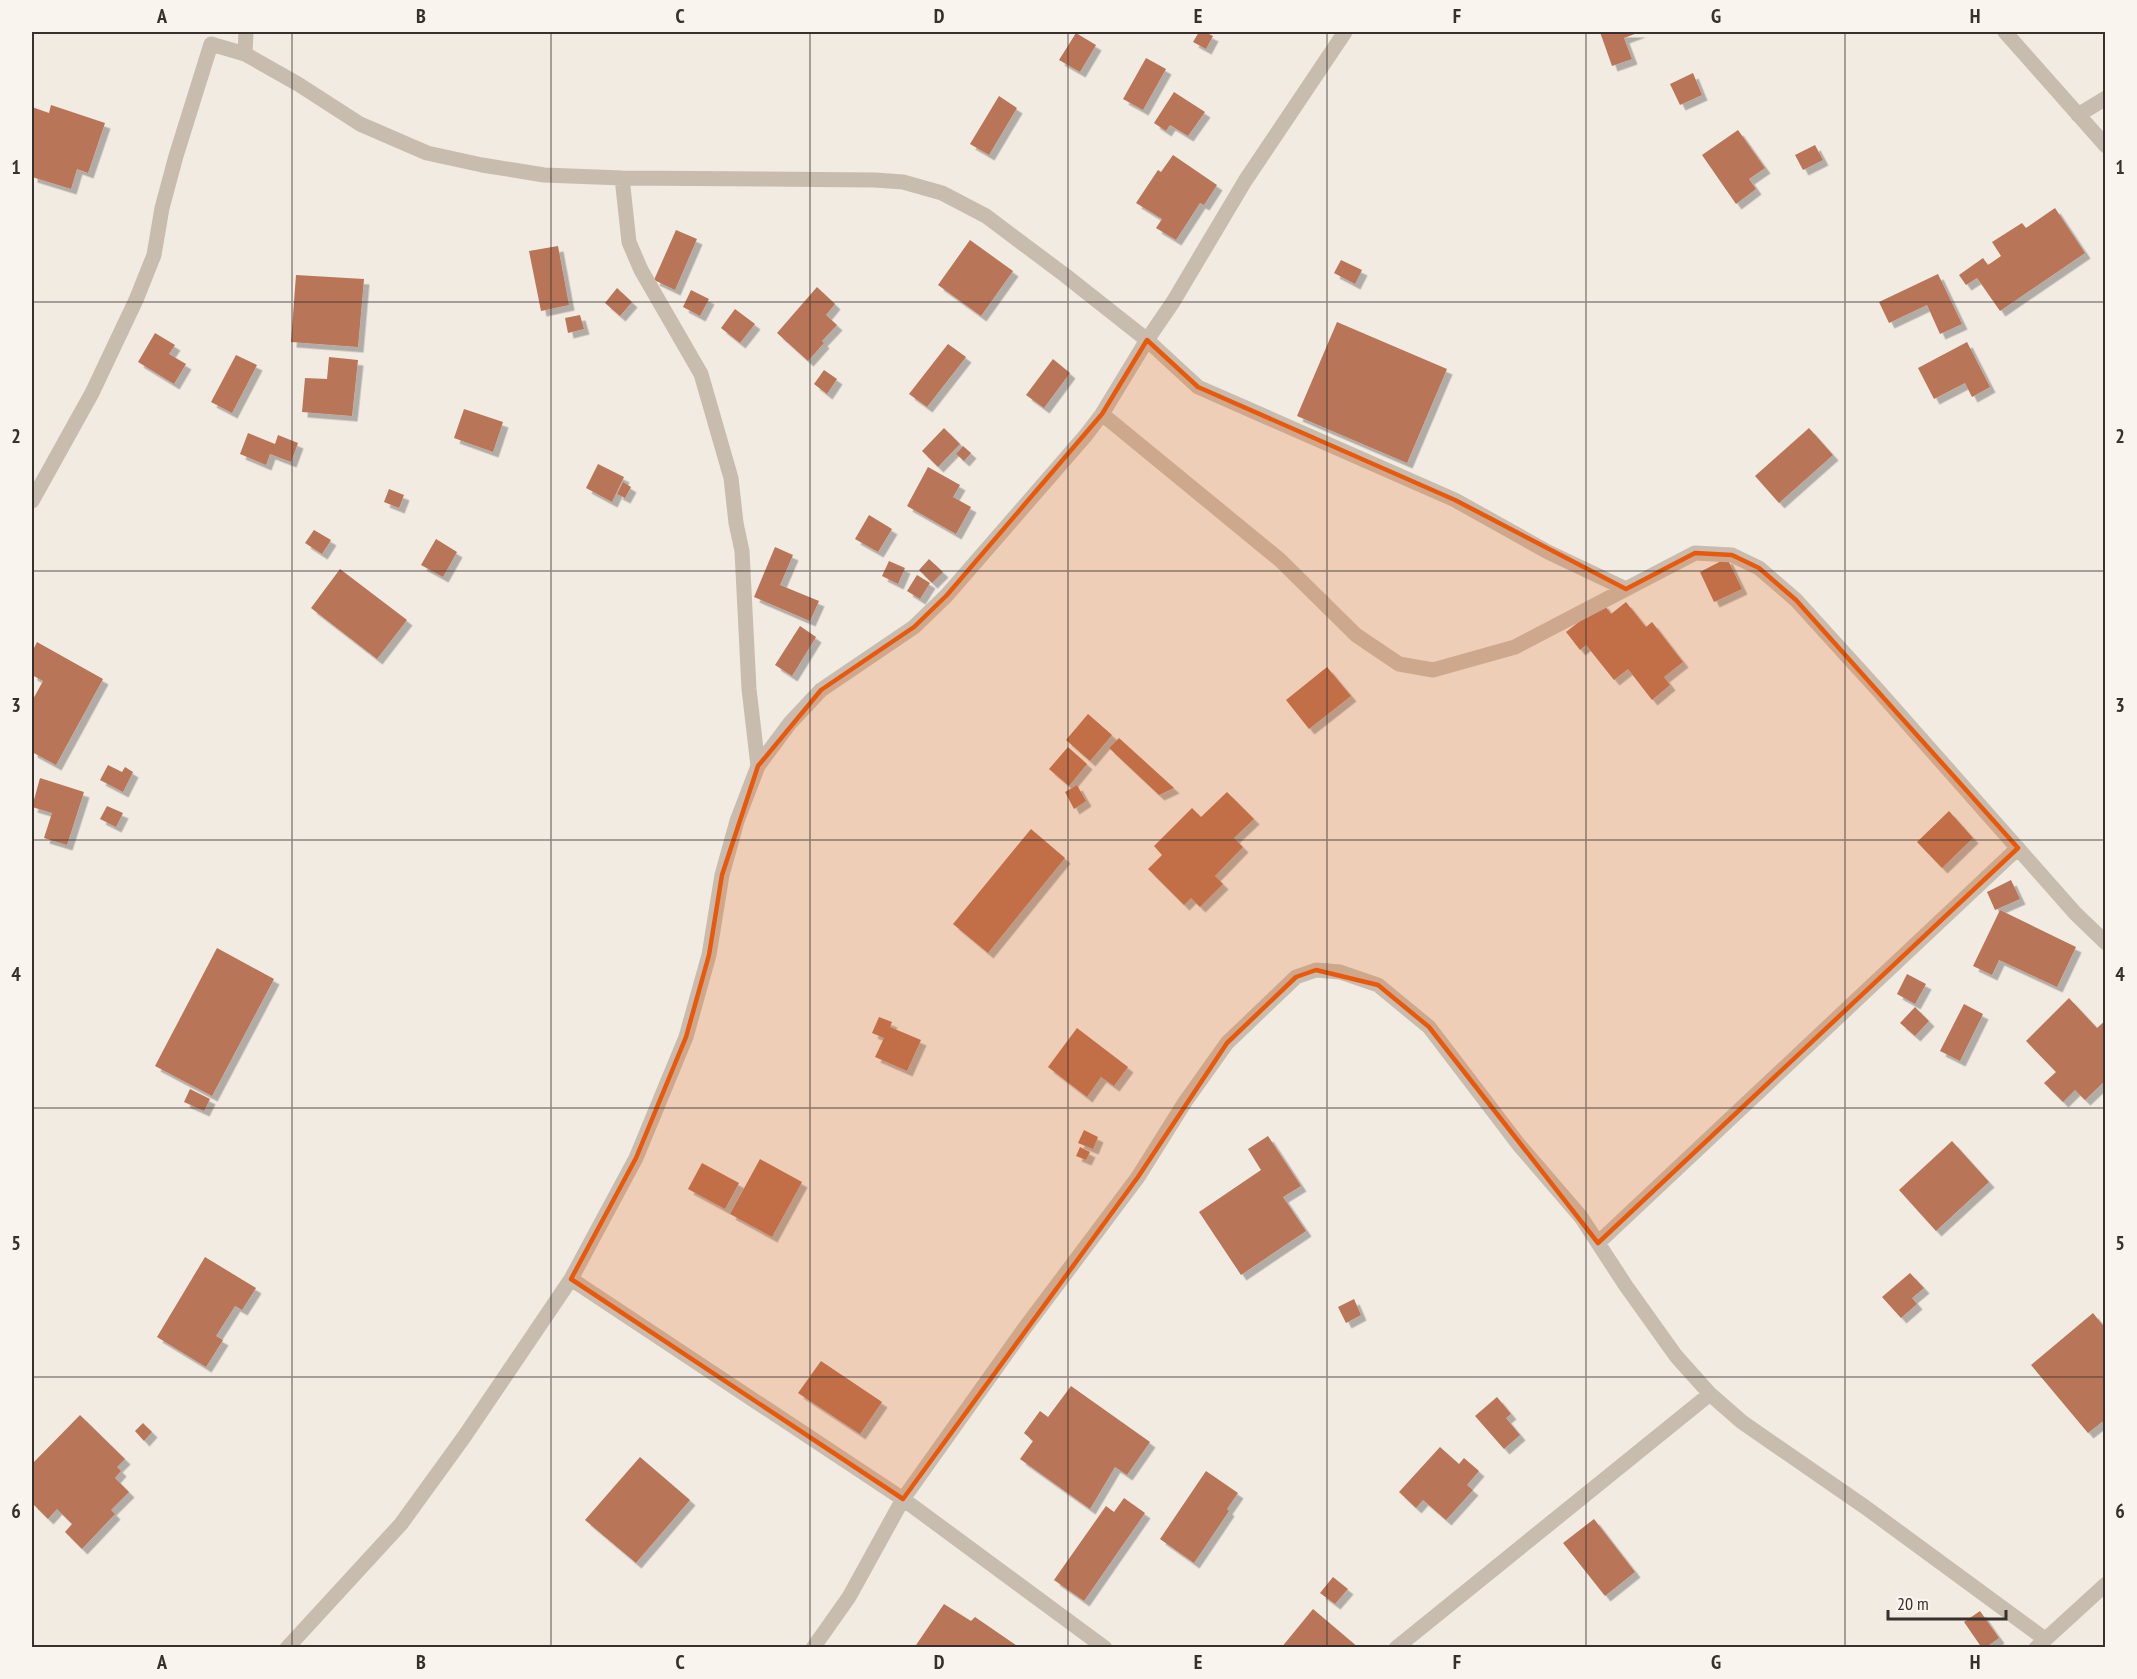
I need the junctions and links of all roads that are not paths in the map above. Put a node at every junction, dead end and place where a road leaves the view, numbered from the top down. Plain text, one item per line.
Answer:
1 (246, 32) edge
2 (1345, 32) edge
3 (2005, 32) edge
4 (245, 54) junction
5 (2106, 98) edge
6 (2078, 115) junction
7 (2106, 146) edge
8 (622, 178) junction
9 (1147, 340) junction
10 (1102, 414) junction
11 (32, 501) edge
12 (1626, 589) junction
13 (758, 766) junction
14 (2018, 848) junction
15 (2106, 943) edge
16 (1598, 1243) junction
17 (571, 1279) junction
18 (1710, 1394) junction
19 (903, 1499) junction
20 (2106, 1584) edge
21 (2041, 1643) edge
22 (286, 1647) edge
23 (813, 1647) edge
24 (1106, 1647) edge
25 (1396, 1647) edge

1 - 4 street
2 - 9 street
3 - 6 street
4 - 8 street
4 - 11 street
5 - 6 street
6 - 7 street
8 - 9 street
8 - 13 street
9 - 10 street
9 - 12 street
10 - 12 street
10 - 13 street
12 - 14 street
13 - 17 street
14 - 15 street
14 - 16 street
16 - 18 street
16 - 19 street
17 - 19 street
17 - 22 street
18 - 21 street
18 - 25 street
19 - 23 street
19 - 24 street
20 - 21 street

